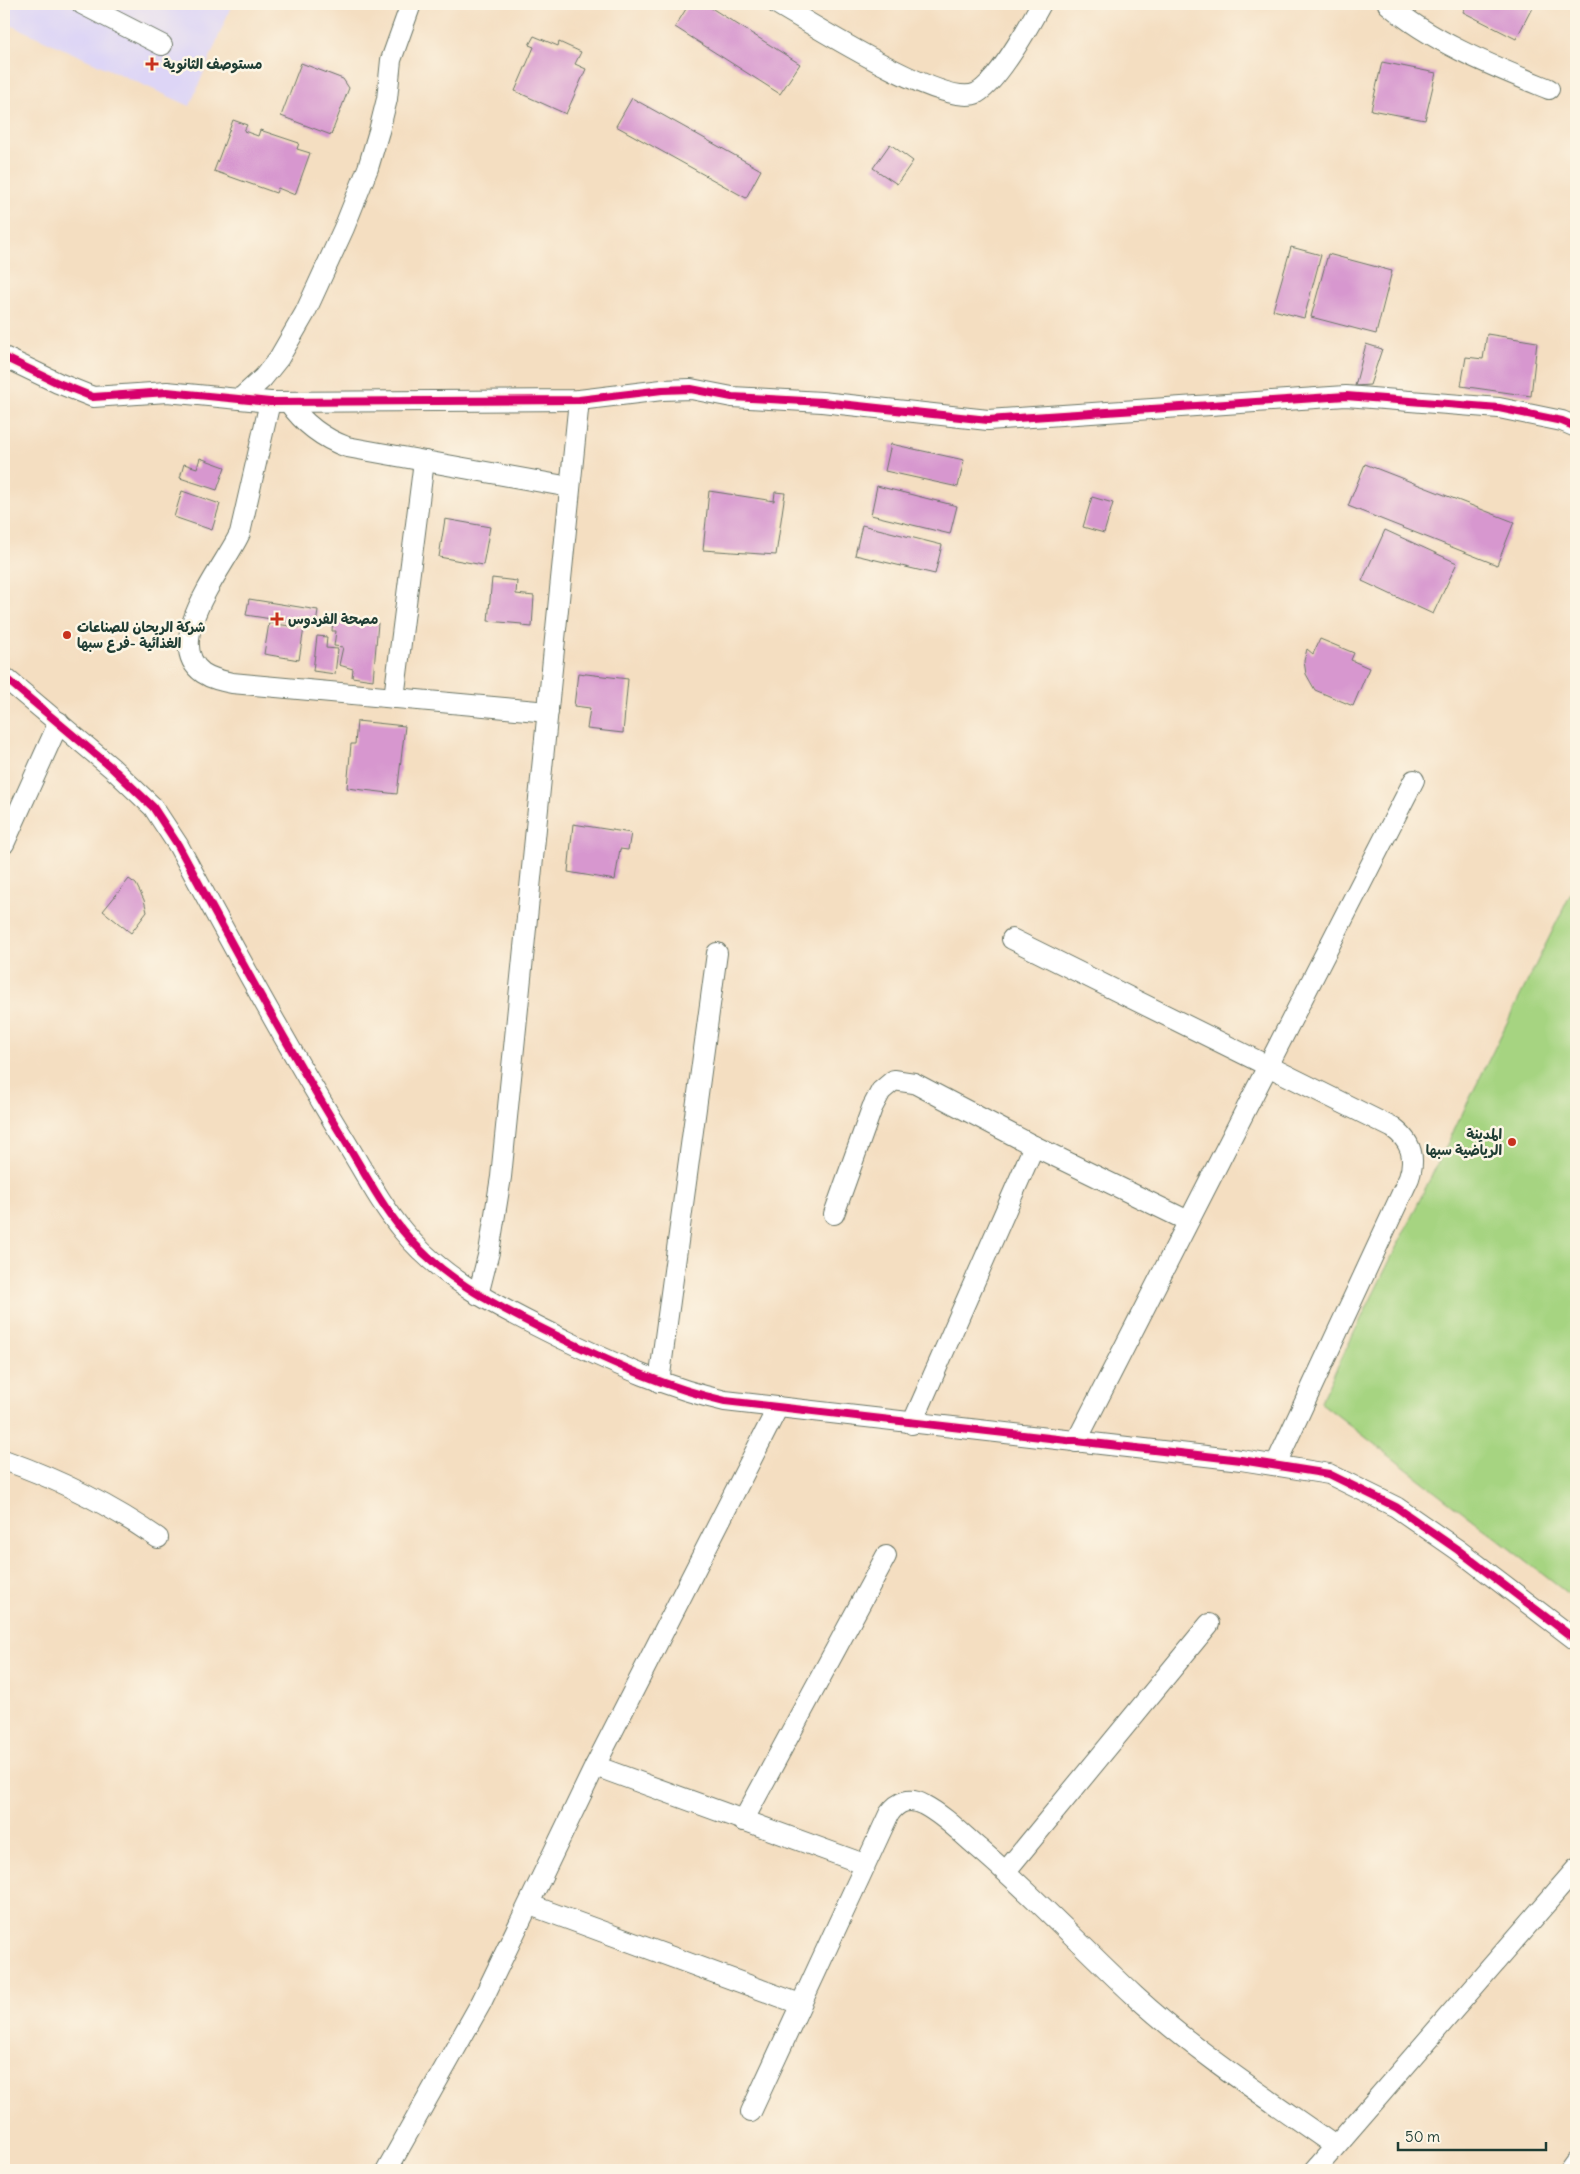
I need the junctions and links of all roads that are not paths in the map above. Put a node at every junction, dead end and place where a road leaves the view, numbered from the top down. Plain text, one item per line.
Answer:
1 (82, 4) edge
2 (411, 4) edge
3 (778, 4) edge
4 (1041, 4) edge
5 (1388, 4) edge
6 (162, 45) dead end
7 (1549, 89) dead end
8 (4, 357) edge
9 (241, 398) junction
10 (579, 400) junction
11 (280, 402) junction
12 (1576, 427) edge
13 (424, 461) junction
14 (570, 487) junction
15 (4, 677) edge
16 (394, 698) junction
17 (548, 712) junction
18 (59, 722) junction
19 (1414, 780) dead end
20 (4, 844) edge
21 (1012, 939) dead end
22 (717, 953) dead end
23 (1267, 1066) junction
24 (1034, 1146) junction
25 (834, 1214) dead end
26 (1188, 1221) junction
27 (478, 1295) junction
28 (659, 1382) junction
29 (778, 1407) junction
30 (912, 1424) junction
31 (1076, 1442) junction
32 (4, 1460) edge
33 (1276, 1464) junction
34 (158, 1538) dead end
35 (886, 1556) dead end
36 (1209, 1624) dead end
37 (1576, 1640) edge
38 (596, 1766) junction
39 (743, 1821) junction
40 (864, 1864) junction
41 (1576, 1868) edge
42 (1006, 1871) junction
43 (530, 1905) junction
44 (800, 2004) junction
45 (751, 2112) dead end
46 (1334, 2146) junction
47 (1576, 2163) edge
48 (387, 2170) edge
49 (1315, 2170) edge
50 (1571, 2170) edge

1 - 6 street
2 - 9 street
3 - 4 street
5 - 7 street
8 - 9 street
9 - 11 street
10 - 11 street
10 - 12 street
10 - 14 street
11 - 13 street
11 - 16 street
13 - 14 street
13 - 16 street
14 - 17 street
15 - 18 street
16 - 17 street
17 - 27 street
18 - 20 street
18 - 27 street
19 - 23 street
21 - 23 street
22 - 28 street
23 - 26 street
23 - 33 street
24 - 25 street
24 - 26 street
24 - 30 street
26 - 31 street
27 - 28 street
28 - 29 street
29 - 30 street
29 - 38 street
30 - 31 street
31 - 33 street
32 - 34 street
33 - 37 street
35 - 39 street
36 - 42 street
38 - 39 street
38 - 43 street
39 - 40 street
40 - 42 street
40 - 44 street
41 - 46 street
42 - 46 street
43 - 44 street
43 - 48 street
44 - 45 street
46 - 49 street
47 - 50 street

